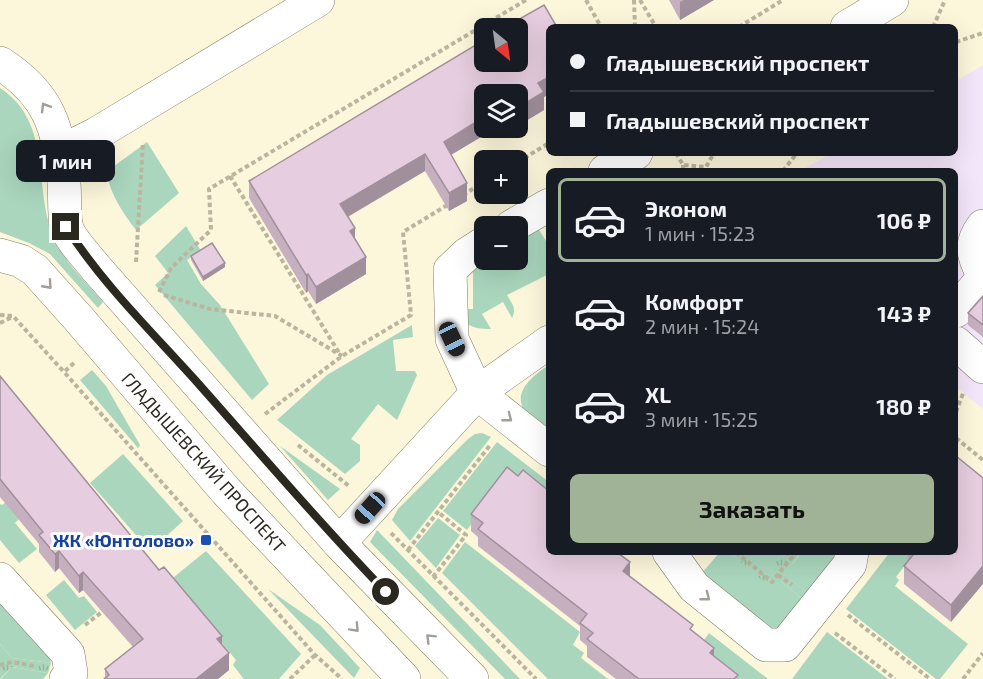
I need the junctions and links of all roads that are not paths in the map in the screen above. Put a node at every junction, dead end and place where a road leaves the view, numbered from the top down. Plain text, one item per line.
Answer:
1 (318, 0) edge
2 (892, 0) edge
3 (852, 24) edge
4 (0, 63) edge
5 (60, 152) junction
6 (631, 156) edge
7 (611, 168) edge
8 (546, 207) edge
9 (528, 217) edge
10 (983, 226) edge
11 (474, 249) edge
12 (0, 255) edge
13 (983, 277) edge
14 (958, 308) edge
15 (546, 344) edge
16 (958, 345) edge
17 (983, 367) edge
18 (477, 393) junction
19 (546, 448) edge
20 (339, 543) junction
21 (671, 555) edge
22 (852, 555) edge
23 (0, 579) edge
24 (385, 672) edge
25 (66, 679) edge
26 (472, 679) edge

1 - 5 street
2 - 3 street
5 -> 4 street
5 - 20 street
6 - 7 street
8 - 9 street
10 - 13 street
11 - 18 street
12 -> 24 street, ГЛАДЫШЕВСКИЙ ПРОСПЕКТ
13 - 14 street
15 - 18 street
16 - 17 street
18 -> 19 street
18 - 20 street
26 -> 20 street
21 -> 22 street
23 - 25 street

